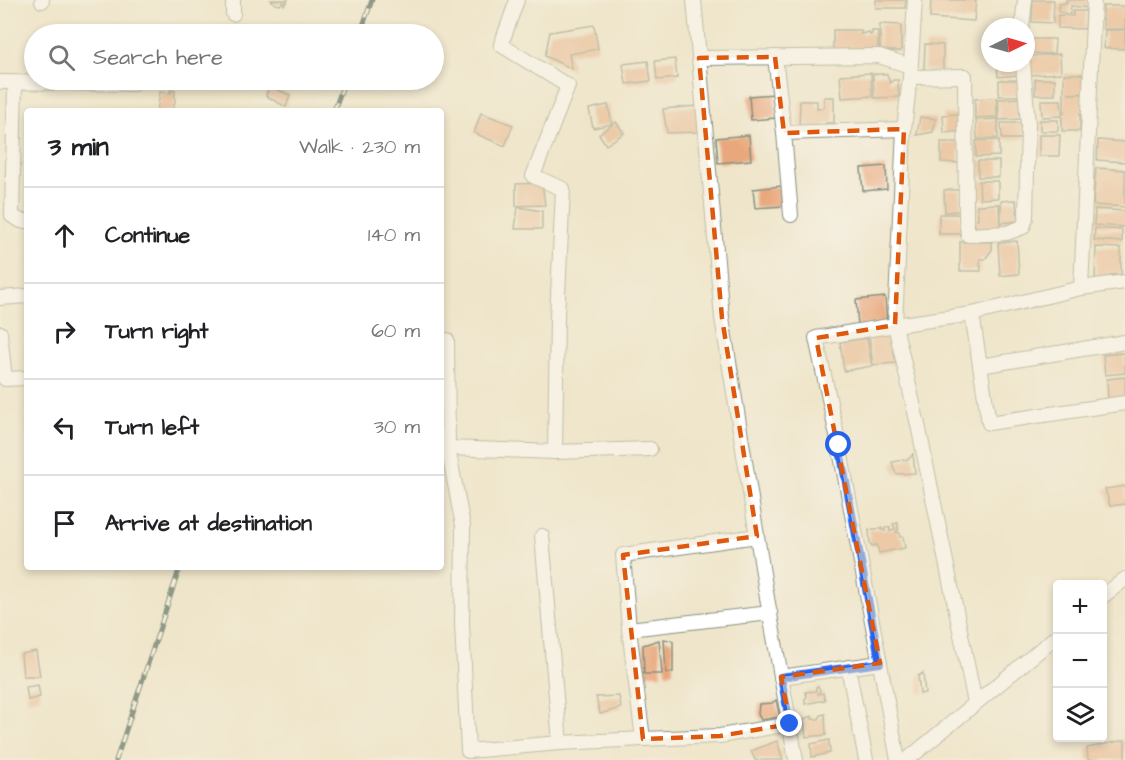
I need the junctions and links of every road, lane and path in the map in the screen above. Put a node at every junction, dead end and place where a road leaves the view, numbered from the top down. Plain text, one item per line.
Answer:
1 (517, 0) edge
2 (694, 0) edge
3 (915, 0) edge
4 (1025, 0) edge
5 (1094, 0) edge
6 (1024, 18) edge
7 (775, 57) junction
8 (699, 58) junction
9 (910, 72) junction
10 (1024, 72) edge
11 (0, 82) edge
12 (15, 83) junction
13 (24, 83) edge
14 (904, 129) junction
15 (784, 134) junction
16 (24, 147) edge
17 (12, 148) junction
18 (791, 215) dead end
19 (24, 221) edge
20 (1125, 282) edge
21 (1081, 288) junction
22 (24, 296) edge
23 (0, 298) edge
24 (972, 314) junction
25 (895, 325) junction
26 (0, 333) edge
27 (447, 340) dead end
28 (1125, 342) edge
29 (980, 366) junction
30 (24, 378) edge
31 (1125, 403) edge
32 (448, 448) junction
33 (650, 449) dead end
34 (555, 452) junction
35 (542, 536) dead end
36 (758, 536) junction
37 (1125, 579) edge
38 (1107, 593) edge
39 (770, 613) junction
40 (629, 629) junction
41 (1053, 639) edge
42 (880, 663) junction
43 (848, 667) junction
44 (781, 677) junction
45 (975, 703) junction
46 (790, 724) junction
47 (643, 739) junction
48 (560, 743) junction
49 (796, 760) edge
50 (866, 760) edge
51 (898, 760) edge
52 (907, 760) edge

1 - 34 street
2 - 8 street
3 - 9 street
4 - 6 street
5 - 21 street
7 - 8 street
7 - 9 street
7 - 15 street
8 - 36 street
9 - 10 street
9 - 14 street
11 - 12 street
12 - 13 street
12 - 17 street
14 - 15 street
14 - 25 street
15 - 18 street
16 - 17 street
17 - 19 street
20 - 21 street
21 - 24 street
22 - 23 street
24 - 25 street
24 - 29 street
25 - 42 street
25 - 45 street
26 - 30 street
27 - 32 street
28 - 29 street
29 - 31 street
32 - 34 street
32 - 48 street
33 - 34 street
35 - 48 street
36 - 39 street
36 - 40 street
37 - 38 street
39 - 40 street
39 - 44 street
40 - 47 street
41 - 45 street
42 - 43 street
42 - 51 street
43 - 44 street
43 - 50 street
44 - 46 street
45 - 52 street
46 - 47 street
46 - 49 street
47 - 48 street

